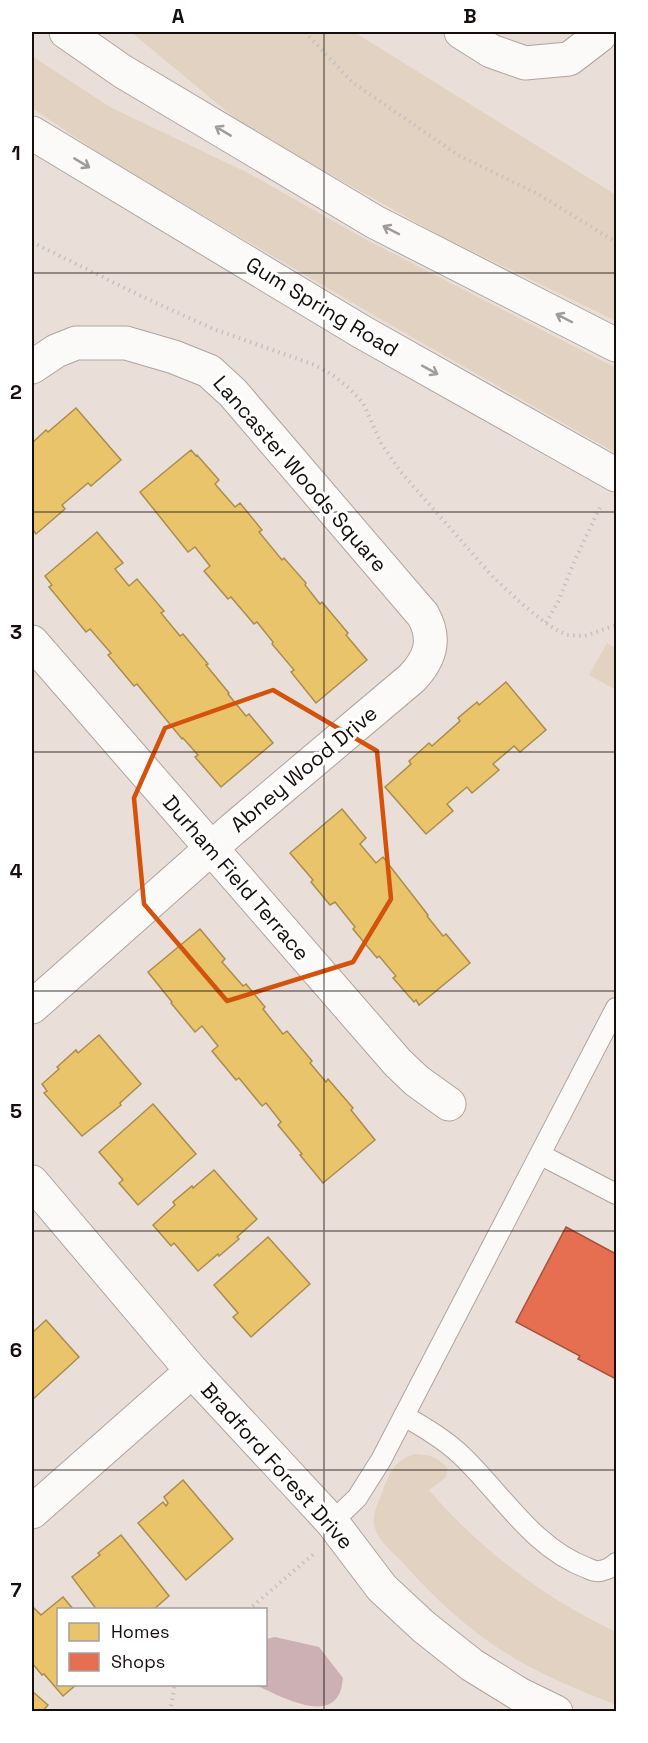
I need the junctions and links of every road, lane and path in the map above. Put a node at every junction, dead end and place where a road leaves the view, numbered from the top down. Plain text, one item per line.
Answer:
1 (66, 32) edge
2 (305, 32) edge
3 (461, 32) edge
4 (602, 32) edge
5 (32, 133) edge
6 (32, 242) edge
7 (616, 242) edge
8 (616, 345) edge
9 (32, 367) edge
10 (616, 475) edge
11 (599, 508) dead end
12 (546, 623) junction
13 (616, 625) edge
14 (32, 642) edge
15 (430, 644) joint
16 (211, 850) junction
17 (32, 1007) edge
18 (616, 1008) edge
19 (449, 1104) dead end
20 (541, 1155) junction
21 (32, 1182) edge
22 (616, 1194) edge
23 (192, 1371) junction
24 (404, 1416) junction
25 (32, 1512) edge
26 (332, 1522) junction
27 (317, 1552) dead end
28 (616, 1563) edge
29 (250, 1608) edge
30 (175, 1686) edge
31 (170, 1712) edge
32 (556, 1712) edge

8 -> 1 street
2 - 7 path
3 - 4 street
5 -> 10 street, Gum Spring Road
6 - 12 path
9 - 15 street, Lancaster Woods Square
11 - 12 path
12 - 13 path
14 - 16 street, Durham Field Terrace
15 - 16 street, Abney Wood Drive
16 - 17 street, Abney Wood Drive
16 - 19 street, Durham Field Terrace
18 - 20 lane
20 - 22 lane
20 - 24 lane
21 - 23 street, Bradford Forest Drive
23 - 25 street
23 - 26 street, Bradford Forest Drive
24 - 26 lane
24 - 28 lane
26 - 32 street, Bradford Forest Drive
27 - 29 path
30 - 31 path

